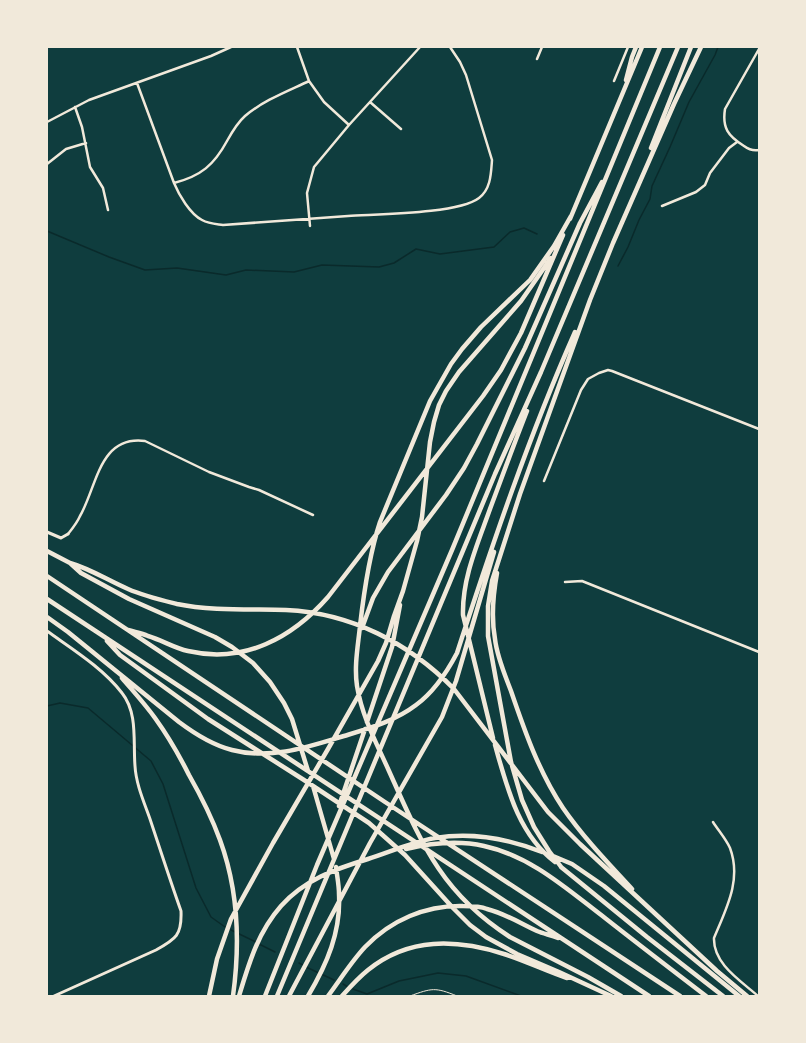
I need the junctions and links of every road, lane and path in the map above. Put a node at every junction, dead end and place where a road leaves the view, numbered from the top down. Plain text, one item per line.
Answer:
1 (231, 47) edge
2 (297, 47) edge
3 (420, 47) edge
4 (450, 47) edge
5 (542, 47) edge
6 (628, 47) edge
7 (636, 47) edge
8 (642, 47) edge
9 (660, 47) edge
10 (678, 47) edge
11 (691, 47) edge
12 (702, 47) edge
13 (759, 49) edge
14 (537, 59) dead end
15 (310, 80) junction
16 (614, 81) dead end
17 (137, 83) junction
18 (625, 89) junction
19 (370, 102) junction
20 (75, 107) junction
21 (47, 122) edge
22 (349, 125) junction
23 (401, 129) dead end
24 (737, 142) junction
25 (86, 143) junction
26 (759, 150) edge
27 (615, 158) junction
28 (47, 164) edge
29 (174, 183) junction
30 (637, 187) junction
31 (662, 206) dead end
32 (108, 210) dead end
33 (571, 216) junction
34 (309, 219) junction
35 (310, 226) dead end
36 (561, 240) junction
37 (590, 300) junction
38 (541, 372) junction
39 (759, 429) edge
40 (544, 481) dead end
41 (313, 514) dead end
42 (501, 525) junction
43 (47, 532) edge
44 (68, 534) joint
45 (47, 551) edge
46 (500, 555) junction
47 (70, 564) junction
48 (47, 576) edge
49 (565, 582) dead end
50 (403, 591) junction
51 (47, 599) edge
52 (47, 617) edge
53 (128, 630) junction
54 (47, 631) edge
55 (102, 635) junction
56 (359, 636) junction
57 (759, 652) edge
58 (117, 672) junction
59 (337, 814) junction
60 (713, 822) dead end
61 (371, 858) junction
62 (562, 868) junction
63 (656, 914) junction
64 (563, 939) junction
65 (582, 983) junction
66 (54, 996) edge
67 (209, 996) edge
68 (233, 996) edge
69 (239, 996) edge
70 (265, 996) edge
71 (277, 996) edge
72 (289, 996) edge
73 (308, 996) edge
74 (328, 996) edge
75 (342, 996) edge
76 (410, 996) edge
77 (457, 996) edge
78 (611, 996) edge
79 (621, 996) edge
80 (649, 996) edge
81 (680, 996) edge
82 (706, 996) edge
83 (723, 996) edge
84 (739, 996) edge
85 (747, 996) edge
86 (758, 996) edge

1 - 17 street
2 - 15 street
3 - 19 street
4 - 34 street
5 - 14 street
6 - 16 street
7 - 18 highway
8 - 18 highway
9 - 27 highway
10 - 38 highway
11 - 30 highway
12 - 30 highway
13 - 24 street
15 - 22 street
15 - 29 street
17 - 20 street
17 - 29 street
18 - 33 highway
19 - 22 street
19 - 23 street
20 - 21 street
20 - 25 street
22 - 34 street
24 - 26 street
24 - 31 street
25 - 28 street
25 - 32 street
27 - 56 highway
27 - 59 highway
29 - 34 street
30 - 37 highway
33 - 36 highway
33 - 56 highway
34 - 35 street
36 - 50 highway
36 - 53 highway
37 - 42 highway
37 - 46 highway
38 - 62 highway
38 - 71 highway
39 - 40 street
41 - 44 street
42 - 58 highway
42 - 72 highway
43 - 44 street
45 - 47 highway
46 - 62 highway
46 - 63 highway
47 - 63 highway
47 - 73 highway
48 - 53 highway
49 - 57 street
50 - 59 highway
50 - 67 highway
51 - 55 highway
52 - 58 highway
53 - 81 highway
54 - 66 street
55 - 64 highway
55 - 65 highway
56 - 79 highway
58 - 68 highway
59 - 70 highway
60 - 86 street
61 - 69 highway
61 - 82 highway
61 - 84 highway
62 - 83 highway
63 - 85 highway
64 - 74 highway
64 - 80 highway
65 - 75 highway
65 - 78 highway
76 - 77 lane

